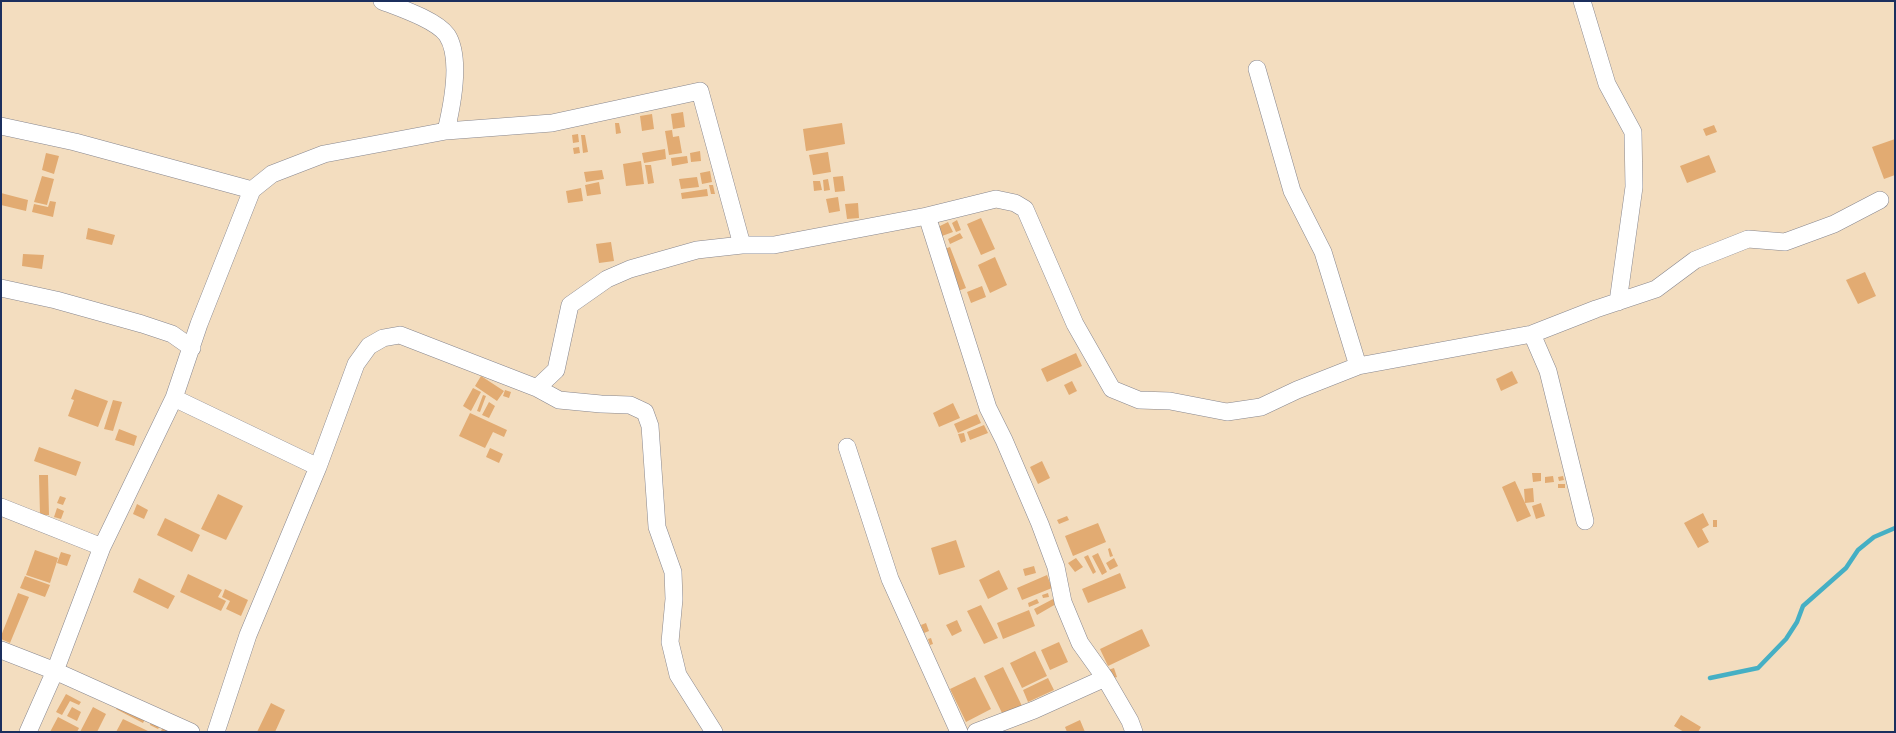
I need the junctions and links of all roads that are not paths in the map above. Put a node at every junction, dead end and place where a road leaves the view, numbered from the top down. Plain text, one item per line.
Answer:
1 (382, 1) edge
2 (1582, 1) edge
3 (1257, 69) dead end
4 (1, 126) edge
5 (446, 131) junction
6 (252, 190) junction
7 (1880, 200) dead end
8 (927, 216) junction
9 (742, 246) junction
10 (1, 288) edge
11 (1618, 302) junction
12 (1532, 334) junction
13 (192, 348) junction
14 (1358, 366) junction
15 (537, 388) junction
16 (174, 398) junction
17 (847, 447) dead end
18 (318, 467) junction
19 (1, 507) edge
20 (1585, 521) dead end
21 (102, 547) junction
22 (1, 650) edge
23 (55, 671) junction
24 (1105, 678) junction
25 (28, 732) edge
26 (191, 732) edge
27 (216, 732) edge
28 (714, 732) edge
29 (959, 732) edge
30 (976, 732) edge
31 (1134, 732) edge

1 - 5 street
2 - 11 street
3 - 14 street
4 - 6 street
5 - 6 street
5 - 9 street
6 - 13 street
7 - 11 street
8 - 9 street
8 - 14 street
8 - 24 street
9 - 15 street
10 - 13 street
11 - 12 street
12 - 14 street
12 - 20 street
13 - 16 street
15 - 18 street
15 - 28 street
16 - 18 street
16 - 21 street
17 - 29 street
18 - 27 street
19 - 21 street
21 - 23 street
22 - 23 street
23 - 25 street
23 - 26 street
24 - 30 street
24 - 31 street

